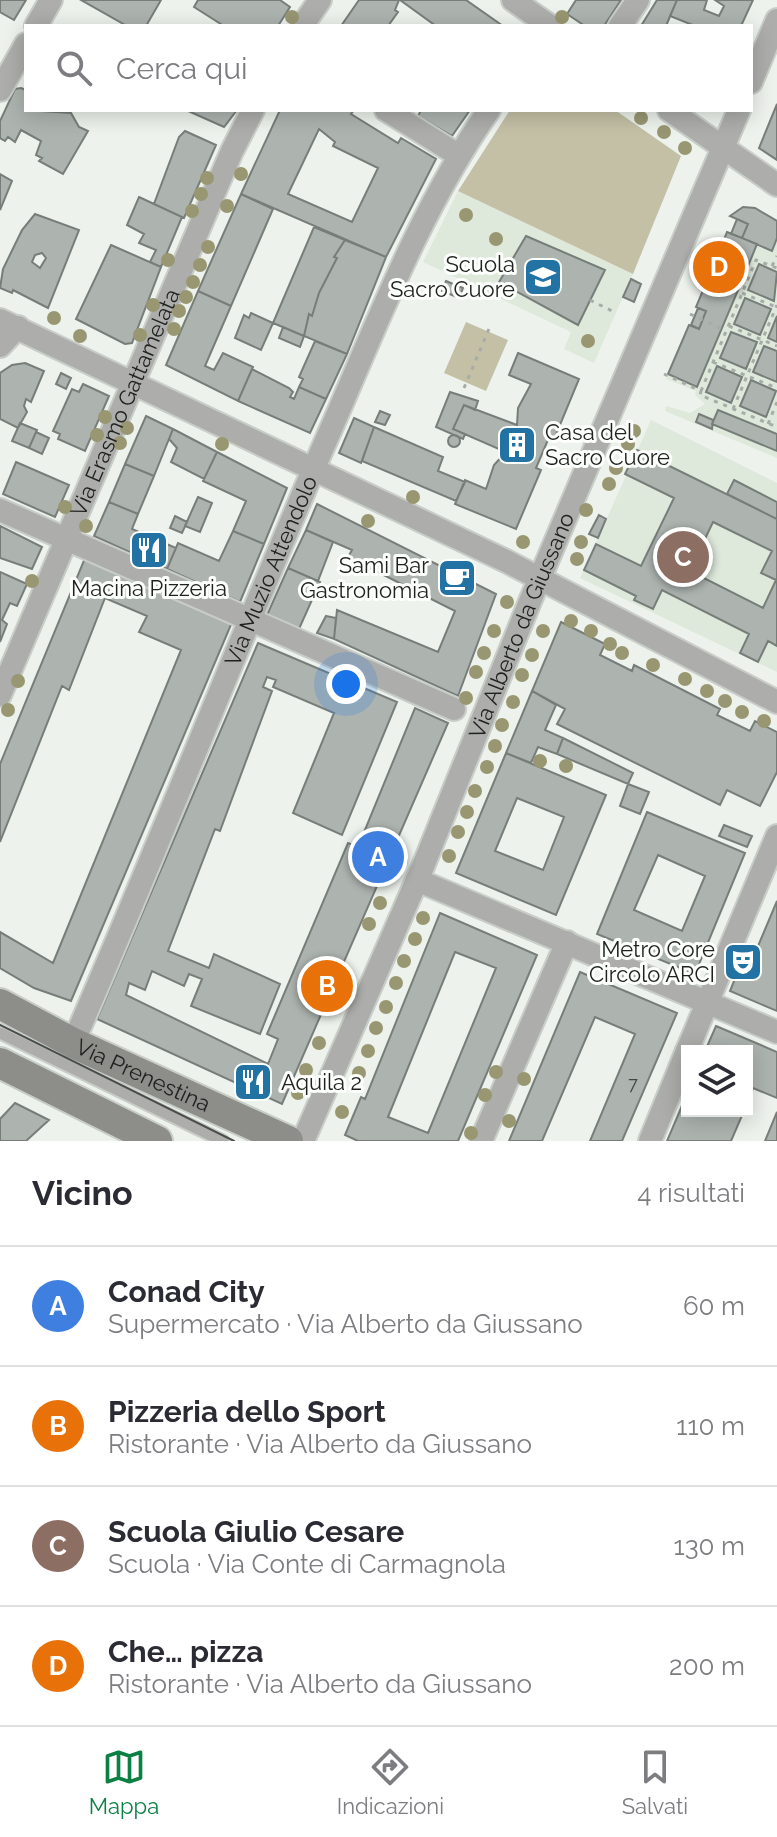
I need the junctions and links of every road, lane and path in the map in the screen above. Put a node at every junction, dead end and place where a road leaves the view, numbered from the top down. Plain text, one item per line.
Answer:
1 (51, 0) edge
2 (320, 0) edge
3 (513, 0) edge
4 (638, 0) edge
5 (777, 20) edge
6 (37, 24) edge
7 (303, 24) edge
8 (547, 24) edge
9 (621, 24) edge
10 (24, 48) edge
11 (753, 77) edge
12 (0, 90) edge
13 (252, 112) edge
14 (389, 112) edge
15 (488, 112) edge
16 (672, 112) edge
17 (738, 112) edge
18 (723, 147) junction
19 (458, 155) junction
20 (777, 185) edge
21 (777, 256) edge
22 (775, 267) edge
23 (742, 293) junction
24 (590, 300) dead end
25 (777, 306) edge
26 (616, 313) dead end
27 (690, 314) dead end
28 (9, 324) edge
29 (491, 324) dead end
30 (729, 326) junction
31 (726, 331) junction
32 (762, 340) junction
33 (0, 346) edge
34 (777, 346) edge
35 (713, 362) junction
36 (664, 374) dead end
37 (747, 376) junction
38 (135, 382) junction
39 (464, 388) dead end
40 (777, 388) edge
41 (701, 391) junction
42 (777, 402) edge
43 (733, 409) junction
44 (768, 424) junction
45 (777, 427) edge
46 (313, 469) junction
47 (0, 510) edge
48 (68, 540) junction
49 (541, 579) junction
50 (248, 619) junction
51 (0, 695) edge
52 (777, 702) edge
53 (454, 709) dead end
54 (777, 836) edge
55 (417, 880) junction
56 (567, 942) junction
57 (708, 1001) junction
58 (0, 1004) edge
59 (777, 1032) edge
60 (0, 1033) edge
61 (73, 1043) junction
62 (690, 1045) edge
63 (0, 1063) edge
64 (681, 1066) edge
65 (157, 1141) edge
66 (223, 1141) edge
67 (288, 1141) edge
68 (303, 1141) edge
69 (481, 1141) edge
70 (650, 1141) edge

1 - 6 street
2 - 7 street
3 - 8 street
4 - 9 street
5 - 11 street
10 - 12 street
13 - 38 street, Via Erasmo Gattamelata
14 - 19 street
15 - 19 street, Via Muzio Attendolo
16 - 18 street
17 - 18 street, Via Alberto da Giussano
18 - 20 street
18 - 49 street, Via Alberto da Giussano
19 - 46 street, Via Muzio Attendolo
21 - 22 path
22 - 23 path
23 - 25 path
23 - 30 path
24 - 26 path
25 - 32 path
27 - 31 path
28 - 33 street
28 - 38 street
29 - 39 path
30 - 31 path
30 - 32 path
31 - 35 path
32 - 34 path
32 - 37 path
35 - 37 path
35 - 41 path
36 - 41 path
37 - 40 path
37 - 43 path
38 - 46 street
38 - 48 street, Via Erasmo Gattamelata
41 - 43 path
42 - 44 path
43 - 44 path
44 - 45 path
46 - 49 street
46 - 50 street, Via Muzio Attendolo
47 - 48 street
48 - 50 street
48 - 51 street, Via Erasmo Gattamelata
49 - 52 street
49 - 55 street, Via Alberto da Giussano
50 - 53 street
50 - 61 street, Via Muzio Attendolo
54 - 57 street
55 - 56 street
55 - 68 street, Via Alberto da Giussano
56 - 57 street
56 - 69 street
57 - 59 street
57 - 62 street
58 - 61 main road, Via Prenestina
60 - 66 lane, Via Prenestina
61 - 67 main road, Via Prenestina
63 - 65 main road
64 - 70 street

